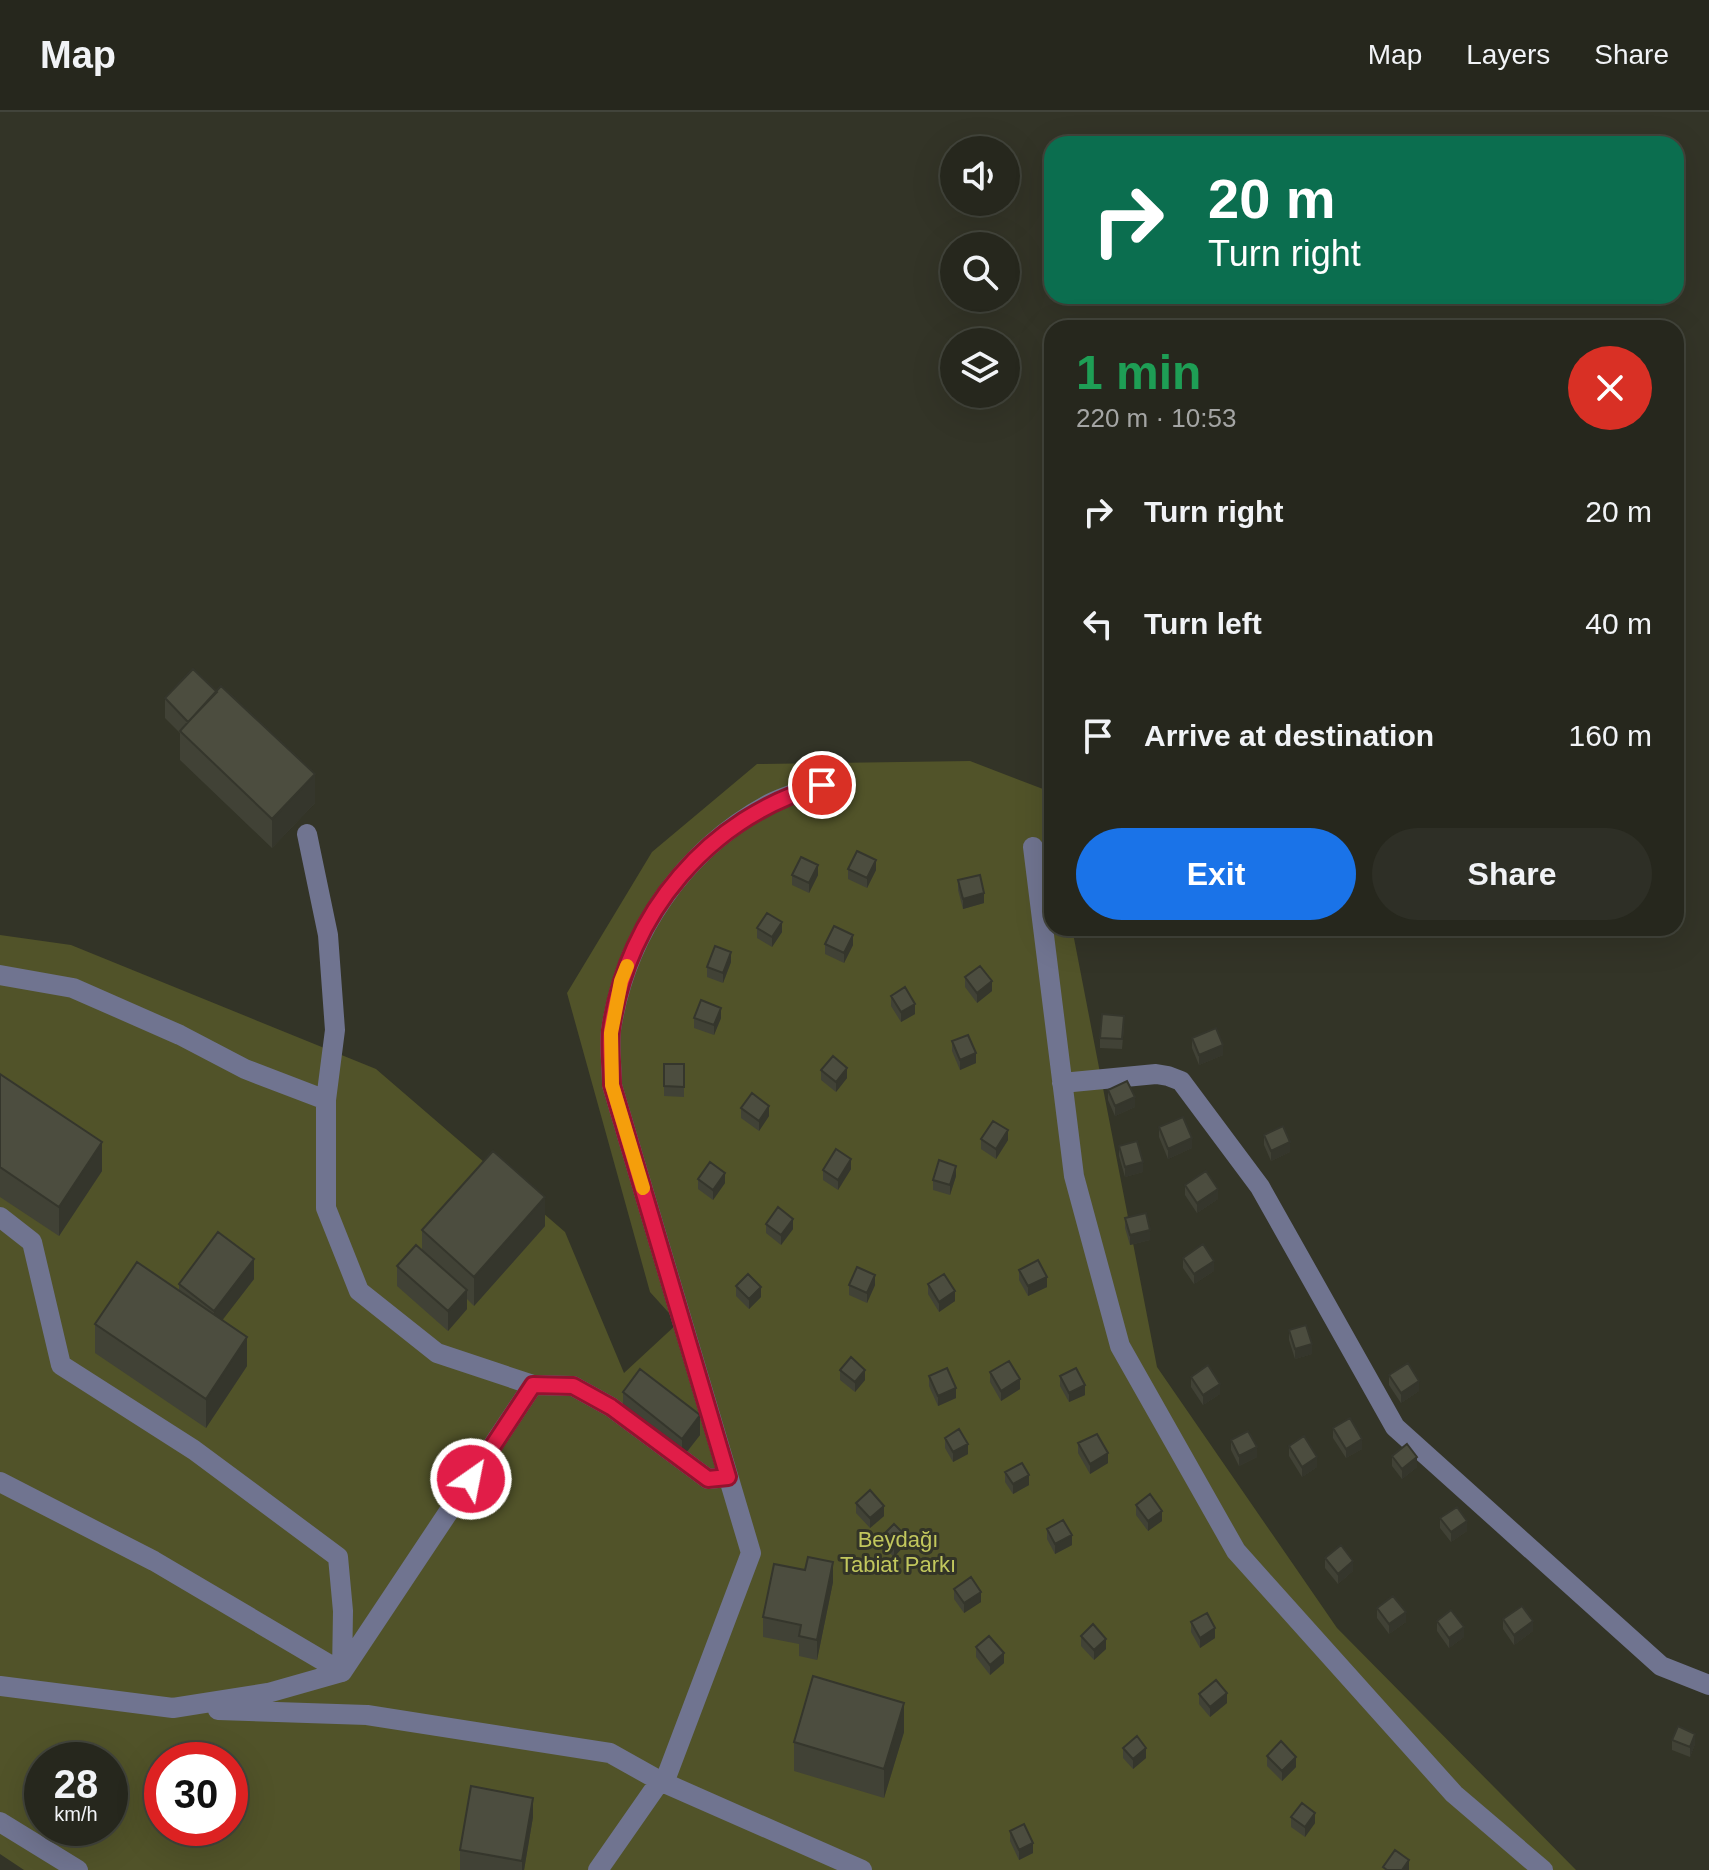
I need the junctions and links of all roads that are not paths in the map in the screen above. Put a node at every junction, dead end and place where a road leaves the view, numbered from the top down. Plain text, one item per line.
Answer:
1 (838, 780) dead end
2 (307, 834) dead end
3 (1033, 847) dead end
4 (0, 975) edge
5 (1062, 1083) junction
6 (326, 1100) junction
7 (0, 1217) edge
8 (533, 1385) junction
9 (728, 1477) junction
10 (0, 1482) edge
11 (342, 1672) junction
12 (1709, 1685) edge
13 (0, 1686) edge
14 (173, 1708) junction
15 (662, 1782) junction
16 (0, 1822) edge
17 (78, 1870) edge
18 (598, 1870) edge
19 (862, 1870) edge
20 (1543, 1870) edge

1 - 9 street
2 - 6 street
3 - 5 street
4 - 6 street
5 - 12 street
5 - 20 street
6 - 8 street
7 - 11 street
8 - 9 street
8 - 11 street
9 - 15 street
10 - 11 street
11 - 14 street
13 - 14 street
14 - 15 street
15 - 18 street
15 - 19 street
16 - 17 street

